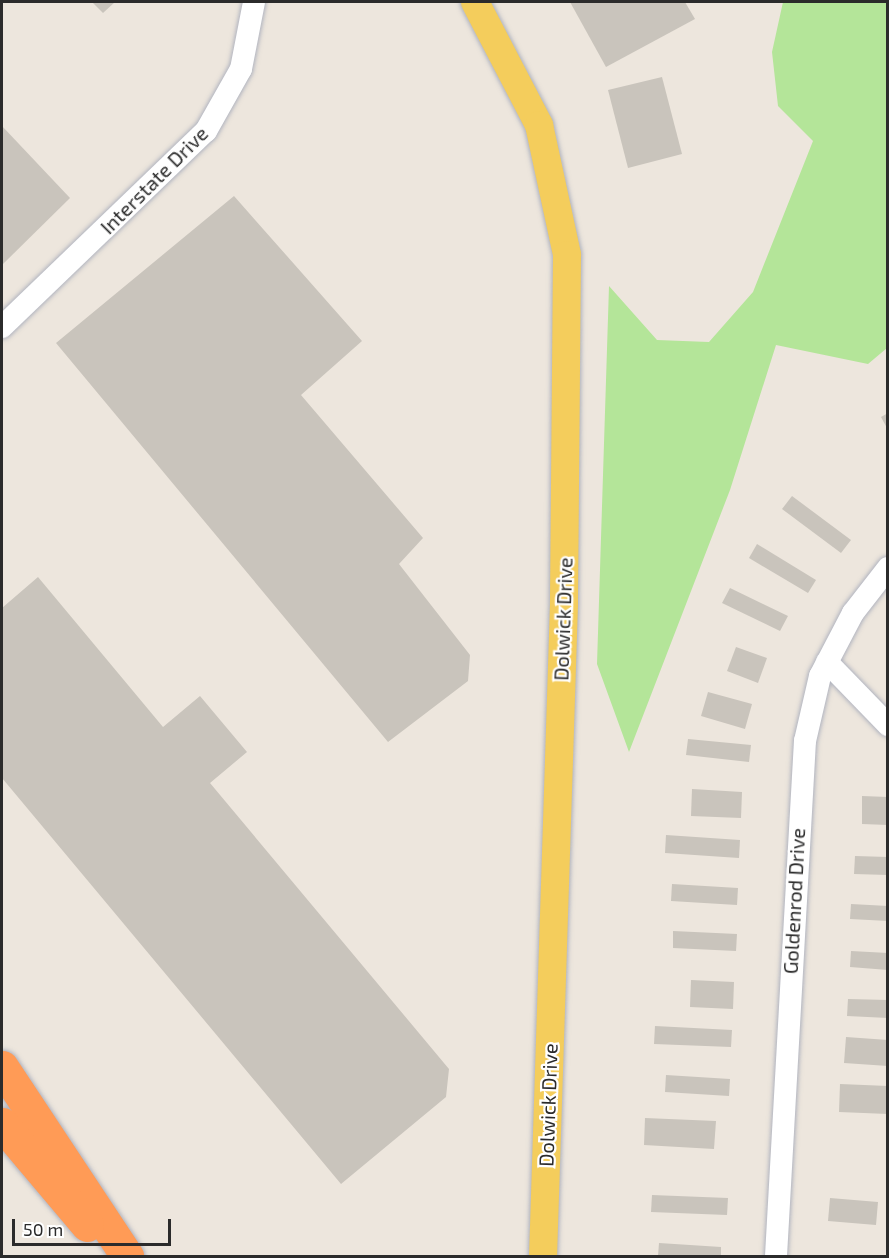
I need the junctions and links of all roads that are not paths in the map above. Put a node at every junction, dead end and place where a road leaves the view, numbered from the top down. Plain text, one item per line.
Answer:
1 (254, 2) edge
2 (475, 2) edge
3 (2, 327) edge
4 (888, 568) edge
5 (827, 662) junction
6 (888, 725) edge
7 (2, 1067) edge
8 (2, 1124) edge
9 (113, 1257) edge
10 (127, 1257) edge
11 (543, 1257) edge
12 (776, 1257) edge

1 - 3 street, Interstate Drive
2 - 11 main road, Dolwick Drive
4 - 5 street, Goldenrod Drive
5 - 6 street
5 - 12 street, Goldenrod Drive
7 - 10 highway
8 - 9 highway

